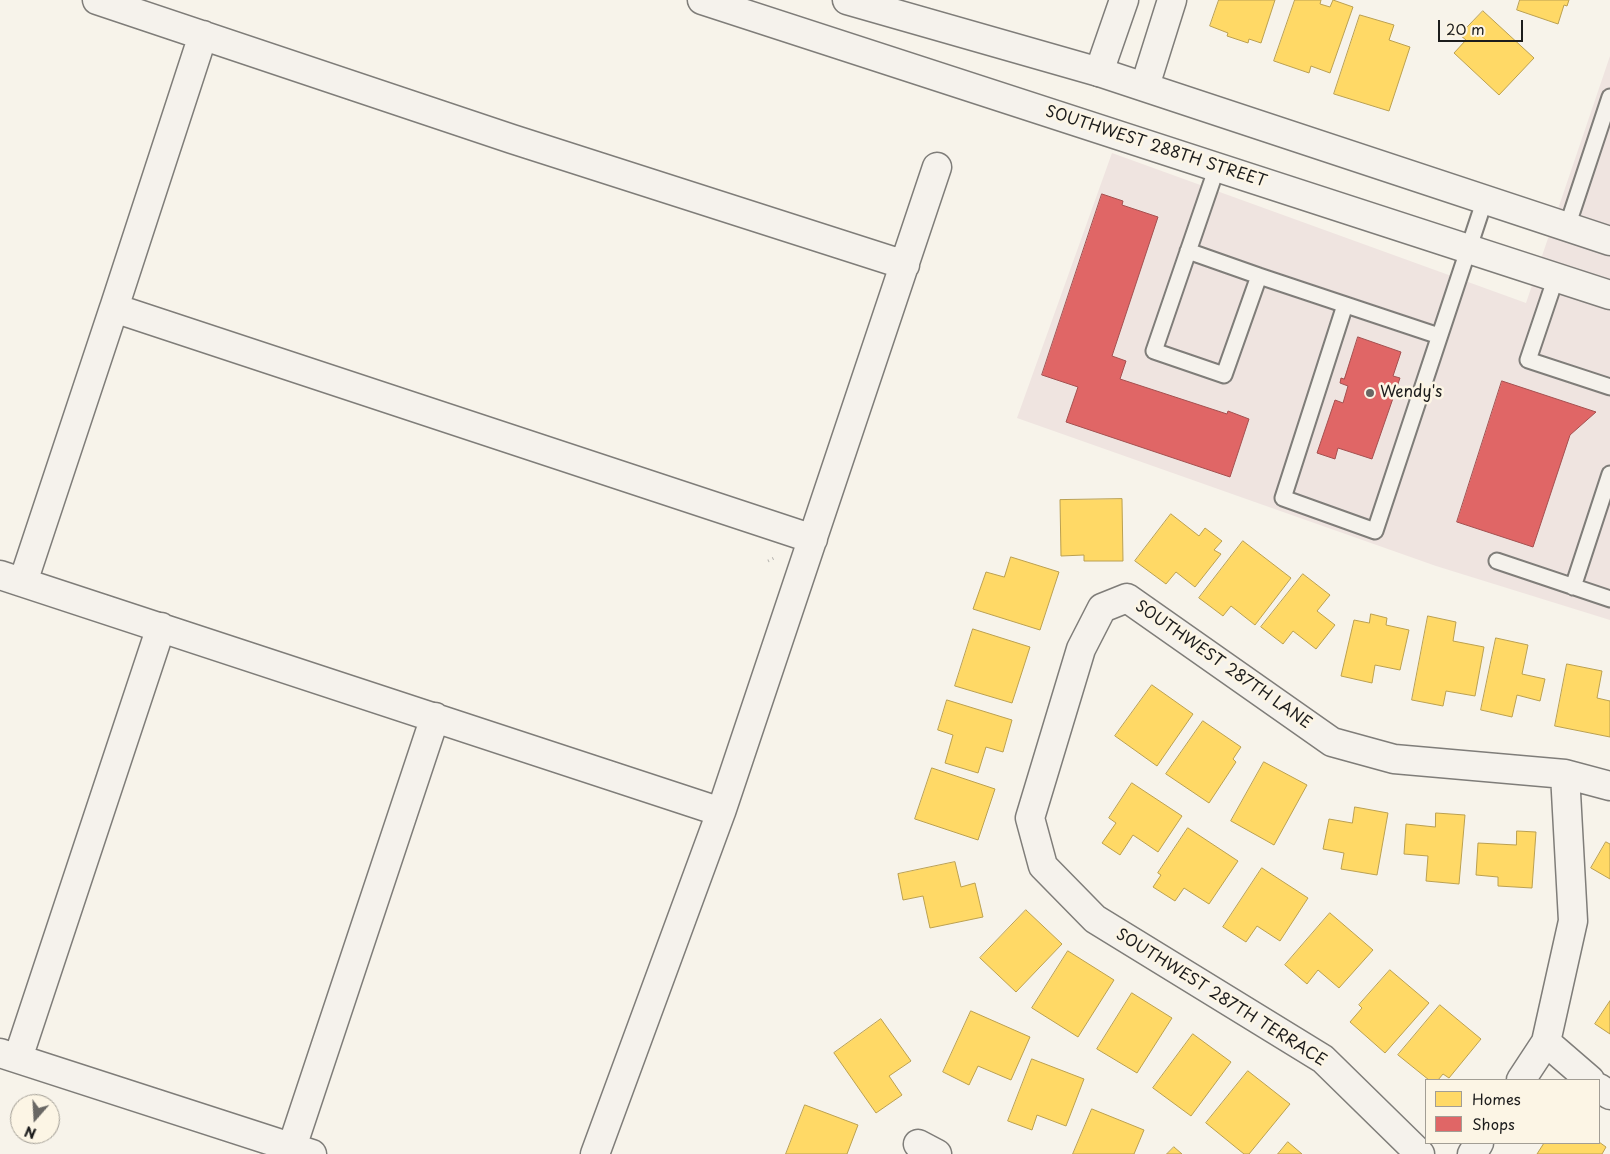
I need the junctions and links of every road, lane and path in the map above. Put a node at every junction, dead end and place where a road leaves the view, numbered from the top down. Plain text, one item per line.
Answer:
1 (96, 0) edge
2 (702, 0) edge
3 (1124, 0) edge
4 (1172, 0) edge
5 (850, 1) edge
6 (203, 36) junction
7 (1099, 72) junction
8 (1145, 86) junction
9 (1610, 97) edge
10 (937, 167) dead end
11 (1217, 167) junction
12 (1484, 199) junction
13 (1566, 227) junction
14 (1610, 241) edge
15 (1469, 248) junction
16 (1188, 251) junction
17 (905, 265) junction
18 (1259, 276) junction
19 (1556, 277) junction
20 (1610, 295) edge
21 (1345, 304) junction
22 (114, 308) junction
23 (1439, 336) junction
24 (1610, 387) edge
25 (1610, 474) edge
26 (813, 539) junction
27 (778, 556) dead end
28 (768, 561) dead end
29 (1497, 561) dead end
30 (11, 578) edge
31 (1574, 588) junction
32 (1610, 600) edge
33 (161, 627) junction
34 (434, 717) junction
35 (1565, 774) junction
36 (1610, 786) edge
37 (721, 812) junction
38 (1043, 866) joint
39 (1546, 1042) junction
40 (9, 1055) edge
41 (1522, 1079) edge
42 (1589, 1079) edge
43 (302, 1151) edge
44 (595, 1154) edge
45 (1420, 1154) edge

1 - 6 street
2 - 11 street, SOUTHWEST 288TH STREET
3 - 7 street
4 - 8 street
5 - 7 street
6 - 17 street
6 - 22 street
7 - 8 street
8 - 12 street
9 - 13 lane
10 - 17 street
11 - 15 street, SOUTHWEST 288TH STREET
11 - 16 lane
12 - 13 street
12 - 15 lane
13 - 14 street
15 - 19 street, SOUTHWEST 288TH STREET
15 - 23 lane
16 - 18 lane
16 - 18 lane
17 - 26 street
18 - 21 lane
19 - 20 street, SOUTHWEST 288TH STREET
19 - 24 lane
21 - 23 lane
21 - 23 lane
22 - 26 street
22 - 30 street
25 - 31 lane
26 - 37 street
27 - 28 path
29 - 31 lane
30 - 33 street
31 - 32 lane
33 - 34 street
33 - 40 street
34 - 37 street
34 - 43 street
35 - 36 street, SOUTHWEST 287TH LANE
35 - 38 street, SOUTHWEST 287TH LANE
35 - 39 street
37 - 44 street
38 - 45 street, SOUTHWEST 287TH TERRACE
39 - 41 street
39 - 42 street
40 - 43 street

